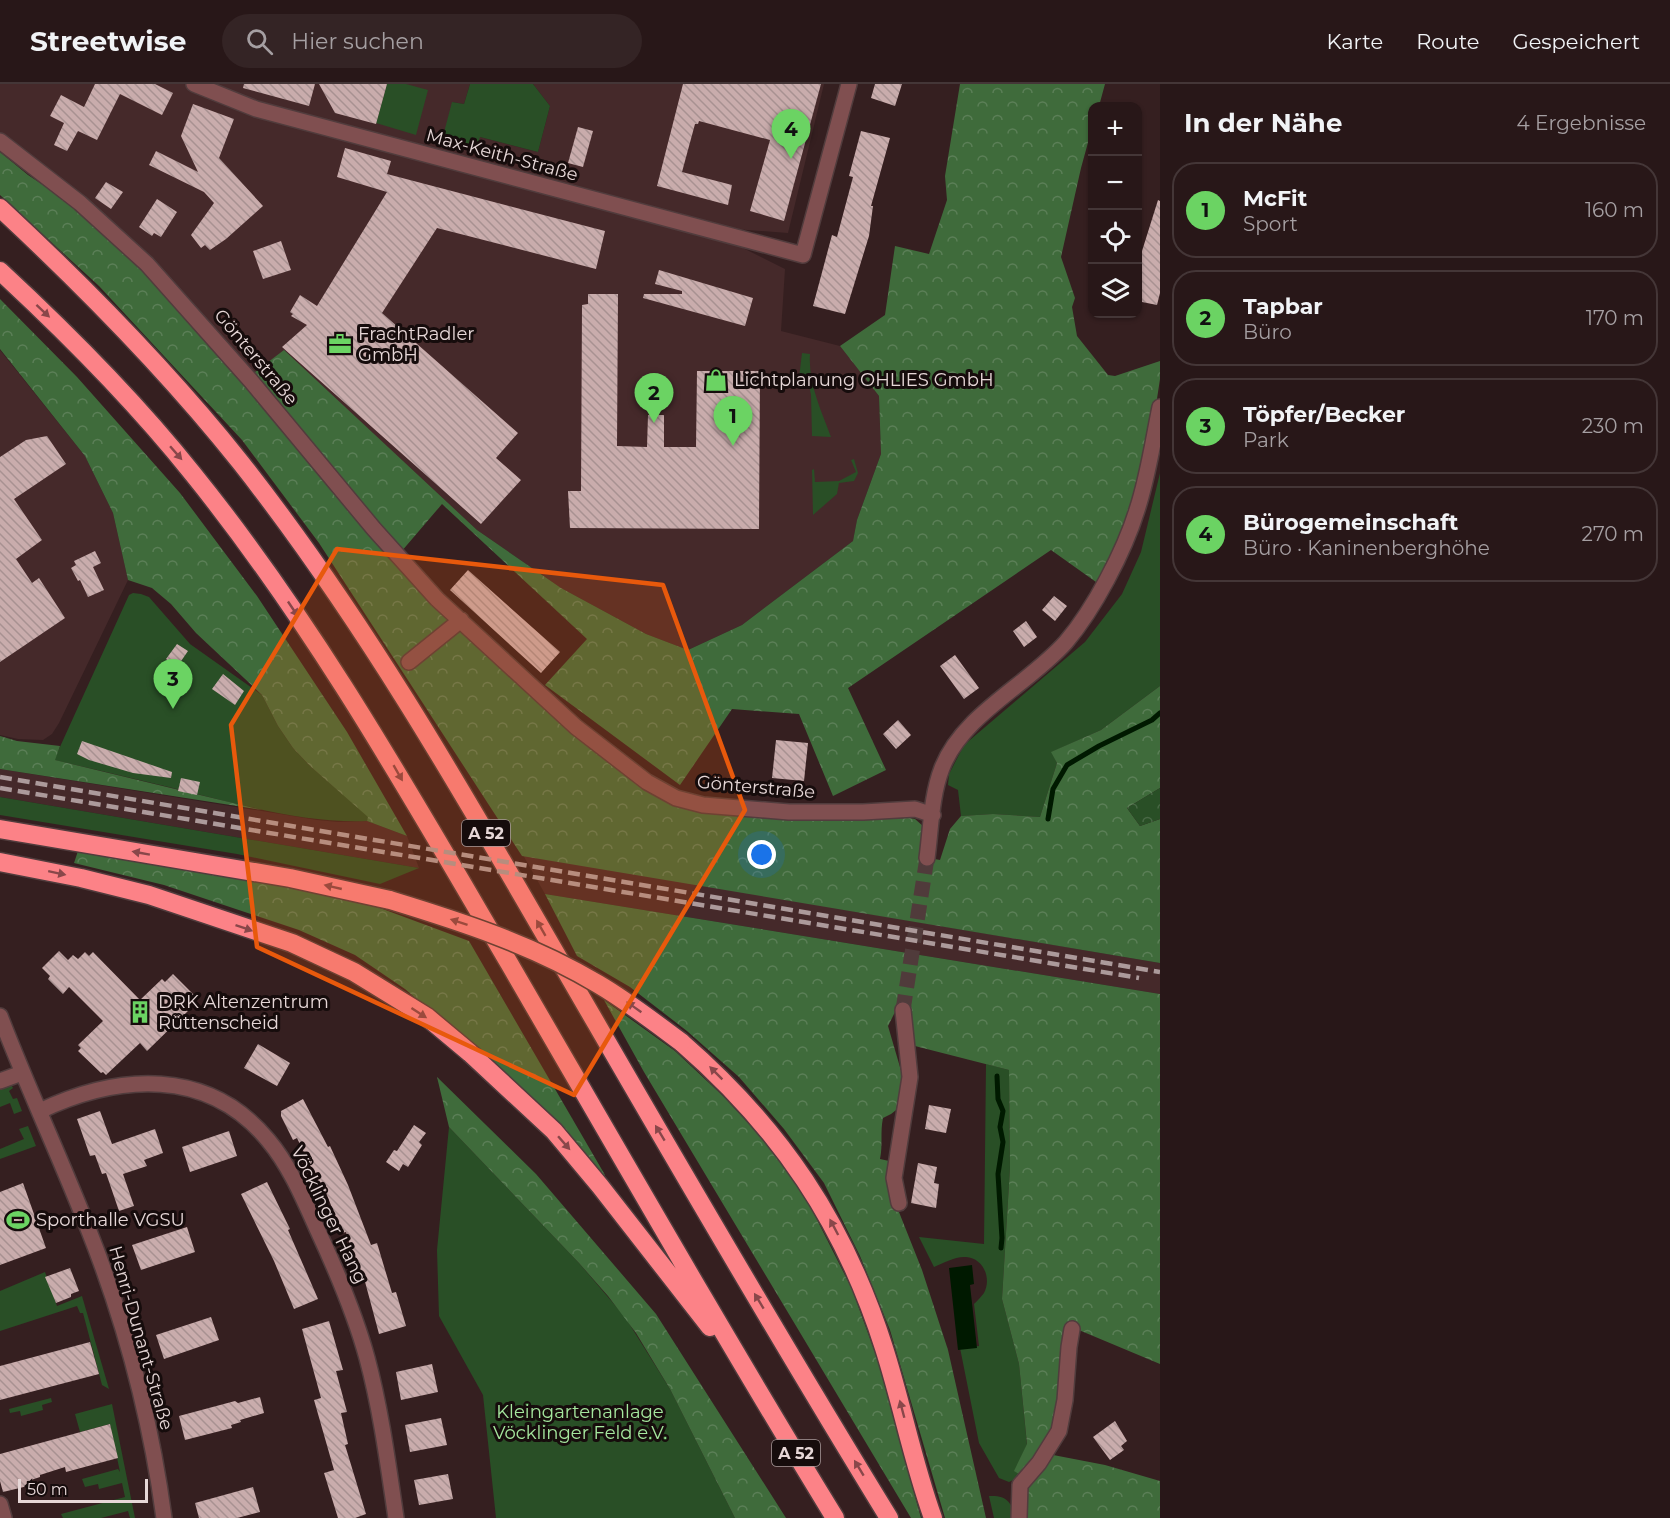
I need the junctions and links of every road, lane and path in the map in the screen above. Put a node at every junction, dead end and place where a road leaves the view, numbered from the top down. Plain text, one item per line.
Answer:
1 (194, 84) edge
2 (849, 84) edge
3 (0, 141) edge
4 (0, 208) edge
5 (0, 271) edge
6 (1160, 407) edge
7 (461, 620) junction
8 (410, 662) dead end
9 (933, 815) junction
10 (0, 829) edge
11 (927, 858) tunnel mouth
12 (0, 862) edge
13 (903, 1010) tunnel mouth
14 (0, 1016) edge
15 (22, 1073) junction
16 (0, 1081) edge
17 (40, 1111) junction
18 (899, 1203) dead end
19 (1072, 1329) dead end
20 (758, 1388) junction
21 (0, 1504) edge
22 (4, 1518) edge
23 (164, 1518) edge
24 (396, 1518) edge
25 (835, 1518) edge
26 (889, 1518) edge
27 (933, 1518) edge
28 (1019, 1518) edge

1 - 2 street, Max-Keith-Straße
3 - 7 street, Gönterstraße
26 -> 4 highway, A 52
5 -> 20 highway, A 52
6 - 9 street
7 - 8 street
7 - 9 street, Gönterstraße
9 - 11 street
27 -> 10 highway, bridge
12 -> 20 highway
13 - 18 street
14 - 15 street, Henri-Dunant-Straße
15 - 16 street
15 - 17 street, Henri-Dunant-Straße
17 - 23 street, Henri-Dunant-Straße
17 - 24 street, Vöcklinger Hang
19 - 28 street
20 - 25 highway, A 52
21 - 22 street

